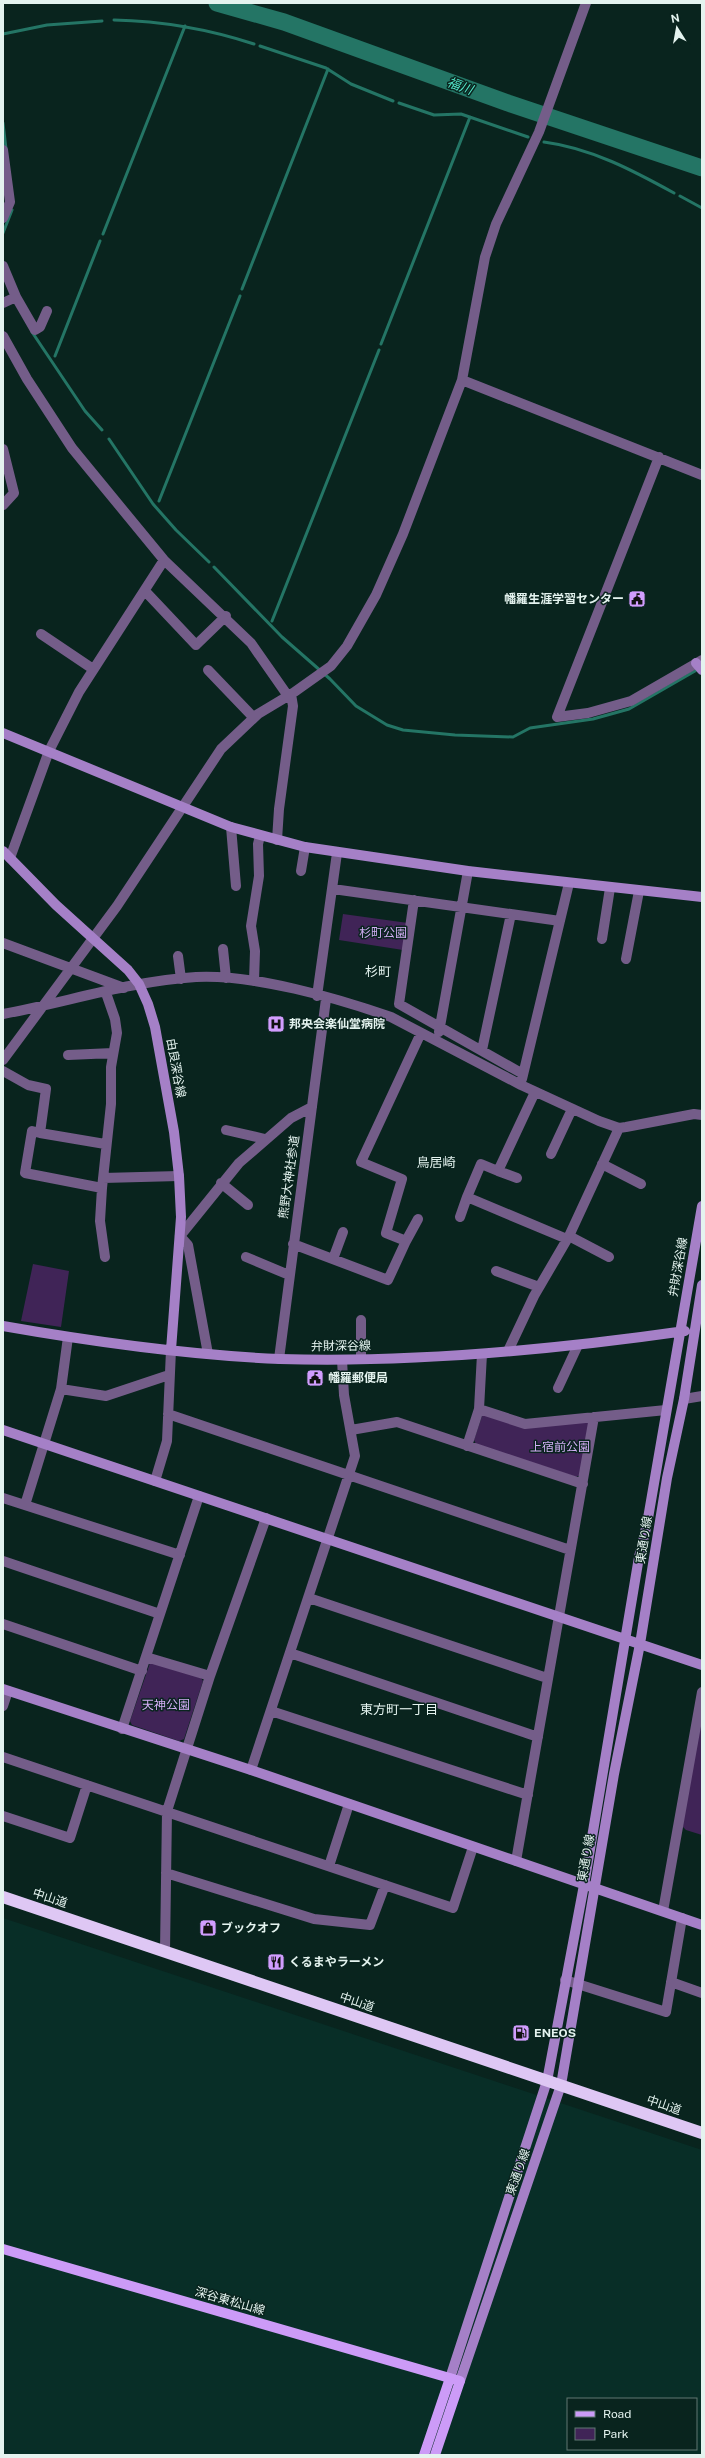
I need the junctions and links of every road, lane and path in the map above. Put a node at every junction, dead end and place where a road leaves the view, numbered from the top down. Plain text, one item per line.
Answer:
1 (586, 3) edge
2 (3, 150) edge
3 (3, 218) edge
4 (3, 266) edge
5 (16, 297) junction
6 (3, 303) edge
7 (47, 311) dead end
8 (3, 336) edge
9 (462, 380) junction
10 (3, 449) edge
11 (659, 457) junction
12 (702, 475) edge
13 (3, 505) edge
14 (164, 560) junction
15 (145, 591) junction
16 (226, 616) junction
17 (41, 634) dead end
18 (700, 664) edge
19 (93, 669) junction
20 (208, 670) dead end
21 (290, 695) junction
22 (254, 718) junction
23 (3, 733) edge
24 (49, 751) junction
25 (181, 808) junction
26 (231, 826) junction
27 (260, 836) junction
28 (277, 840) junction
29 (305, 847) junction
30 (6, 854) edge
31 (337, 854) junction
32 (301, 871) dead end
33 (468, 871) junction
34 (569, 883) junction
35 (236, 886) dead end
36 (610, 888) junction
37 (333, 890) junction
38 (639, 891) junction
39 (702, 897) edge
40 (414, 900) junction
41 (464, 906) junction
42 (510, 914) junction
43 (560, 921) junction
44 (93, 939) junction
45 (602, 939) dead end
46 (3, 943) edge
47 (223, 949) dead end
48 (178, 956) dead end
49 (626, 959) dead end
50 (71, 967) junction
51 (226, 978) junction
52 (181, 979) junction
53 (254, 982) junction
54 (139, 984) junction
55 (124, 988) junction
56 (106, 993) junction
57 (322, 998) junction
58 (42, 1007) junction
59 (3, 1014) edge
60 (440, 1027) junction
61 (421, 1033) junction
62 (438, 1041) junction
63 (482, 1050) junction
64 (113, 1053) junction
65 (68, 1055) dead end
66 (3, 1060) edge
67 (3, 1071) edge
68 (524, 1074) junction
69 (521, 1085) junction
70 (535, 1092) junction
71 (312, 1107) junction
72 (572, 1109) junction
73 (702, 1115) edge
74 (619, 1128) junction
75 (226, 1130) dead end
76 (40, 1133) junction
77 (265, 1139) junction
78 (105, 1144) junction
79 (551, 1154) dead end
80 (602, 1164) junction
81 (498, 1171) junction
82 (179, 1176) junction
83 (517, 1178) dead end
84 (102, 1183) junction
85 (221, 1183) junction
86 (641, 1184) dead end
87 (467, 1197) junction
88 (248, 1205) dead end
89 (702, 1206) edge
90 (460, 1217) dead end
91 (418, 1219) dead end
92 (343, 1232) dead end
93 (180, 1236) junction
94 (568, 1238) junction
95 (406, 1241) junction
96 (293, 1244) junction
97 (105, 1257) dead end
98 (246, 1257) dead end
99 (609, 1257) dead end
100 (333, 1259) junction
101 (496, 1271) dead end
102 (289, 1275) junction
103 (702, 1285) edge
104 (539, 1287) junction
105 (361, 1320) dead end
106 (3, 1326) edge
107 (699, 1329) edge
108 (680, 1332) junction
109 (68, 1337) junction
110 (578, 1345) junction
111 (171, 1350) junction
112 (508, 1351) junction
113 (208, 1354) junction
114 (482, 1354) junction
115 (279, 1358) junction
116 (361, 1359) junction
117 (342, 1360) junction
118 (169, 1375) junction
119 (558, 1388) dead end
120 (62, 1389) junction
121 (702, 1396) edge
122 (684, 1399) junction
123 (479, 1409) junction
124 (666, 1410) junction
125 (168, 1414) junction
126 (594, 1417) junction
127 (3, 1430) edge
128 (351, 1430) junction
129 (45, 1444) junction
130 (467, 1446) junction
131 (350, 1476) junction
132 (156, 1481) junction
133 (582, 1484) junction
134 (199, 1496) junction
135 (3, 1498) edge
136 (25, 1505) junction
137 (266, 1518) junction
138 (329, 1539) junction
139 (570, 1550) junction
140 (180, 1555) junction
141 (3, 1561) edge
142 (309, 1598) junction
143 (160, 1614) junction
144 (557, 1617) junction
145 (3, 1624) edge
146 (626, 1639) junction
147 (640, 1644) junction
148 (290, 1653) junction
149 (146, 1657) junction
150 (702, 1665) edge
151 (142, 1671) junction
152 (210, 1676) junction
153 (547, 1678) junction
154 (5, 1690) edge
155 (702, 1692) edge
156 (3, 1706) edge
157 (271, 1711) junction
158 (122, 1729) junction
159 (538, 1737) junction
160 (187, 1750) junction
161 (3, 1757) edge
162 (251, 1770) junction
163 (87, 1785) junction
164 (528, 1795) junction
165 (349, 1804) junction
166 (167, 1811) junction
167 (3, 1816) edge
168 (472, 1847) junction
169 (516, 1861) junction
170 (329, 1866) junction
171 (166, 1873) junction
172 (385, 1886) junction
173 (589, 1887) junction
174 (3, 1897) edge
175 (663, 1911) junction
176 (682, 1918) junction
177 (702, 1925) edge
178 (165, 1951) junction
179 (565, 1980) junction
180 (671, 1982) junction
181 (578, 1984) junction
182 (702, 1993) edge
183 (547, 2081) junction
184 (561, 2085) junction
185 (702, 2133) edge
186 (3, 2249) edge
187 (455, 2379) junction
188 (445, 2425) junction
189 (424, 2455) edge
190 (435, 2455) edge
191 (442, 2455) edge

1 - 9 street
2 - 3 street
4 - 5 street
5 - 6 street
5 - 7 street
8 - 14 street
9 - 11 street
9 - 21 street
10 - 13 street
11 - 12 street
11 - 18 street
14 - 15 street
14 - 16 street
15 - 16 street
15 - 19 street
16 - 21 street
17 - 19 street
19 - 24 street
20 - 22 street
21 - 22 street
21 - 28 street
22 - 25 street
23 - 24 street
24 - 25 street
24 - 30 street
25 - 26 street
25 - 44 street
26 - 27 street
26 - 35 street
27 - 28 street
27 - 53 street
28 - 29 street
29 - 31 street
29 - 32 street
30 - 44 street, 由良深谷線
31 - 33 street
31 - 37 street, 熊野大神社参道
33 - 34 street
33 - 41 street
34 - 36 street
34 - 43 street
36 - 38 street
36 - 45 street
37 - 40 street
37 - 57 street, 熊野大神社参道
38 - 39 street
38 - 49 street
40 - 41 street
40 - 60 street
41 - 42 street
41 - 60 street
42 - 43 street
42 - 63 street
43 - 68 street
44 - 50 street
44 - 54 street, 由良深谷線
46 - 50 street
47 - 51 street
48 - 52 street
50 - 55 street
50 - 58 street
51 - 52 street
51 - 53 street
52 - 54 street
53 - 57 street
54 - 55 street
54 - 82 street, 由良深谷線
55 - 56 street
56 - 58 street
56 - 64 street
57 - 61 street
57 - 71 street, 熊野大神社参道
58 - 59 street
58 - 66 street
60 - 62 street
60 - 63 street
61 - 62 street
61 - 95 street
62 - 69 street
63 - 68 street
64 - 65 street
64 - 78 street
67 - 76 street
68 - 69 street
69 - 70 street
70 - 72 street
70 - 81 street
71 - 77 street
71 - 96 street, 熊野大神社参道
72 - 74 street
72 - 79 street
73 - 74 street
74 - 80 street
75 - 77 street
76 - 78 street
76 - 84 street
77 - 85 street
78 - 84 street
80 - 86 street
80 - 94 street
81 - 83 street
81 - 87 street
82 - 84 street
82 - 93 street, 由良深谷線
84 - 97 street
85 - 88 street
85 - 93 street
87 - 90 street
87 - 94 street
89 - 108 street, 弁財深谷線
91 - 95 street
92 - 100 street
93 - 111 street, 由良深谷線
93 - 113 street
94 - 99 street
94 - 104 street
95 - 100 street
96 - 100 street
96 - 102 street, 熊野大神社参道
98 - 102 street
101 - 104 street
102 - 115 street, 熊野大神社参道
103 - 107 street
104 - 112 street
105 - 116 street
106 - 109 street, 弁財深谷線
107 - 108 street, 弁財深谷線
107 - 122 street, 東通り線
108 - 110 street, 弁財深谷線
108 - 124 street, 東通り線
109 - 111 street, 弁財深谷線
109 - 120 street
110 - 112 street, 弁財深谷線
110 - 119 street
111 - 113 street, 弁財深谷線
111 - 118 street
112 - 114 street, 弁財深谷線
113 - 115 street, 弁財深谷線
114 - 116 street, 弁財深谷線
114 - 123 street
115 - 117 street, 弁財深谷線
116 - 117 street, 弁財深谷線
117 - 128 street
118 - 120 street
118 - 125 street
120 - 129 street
121 - 122 street
122 - 147 street, 東通り線
123 - 126 street
123 - 130 street
124 - 126 street
124 - 146 street, 東通り線
125 - 131 street
125 - 132 street
126 - 133 street
127 - 129 street
128 - 130 street
128 - 131 street
129 - 132 street
129 - 136 street
130 - 133 street
131 - 138 street
131 - 139 street
132 - 134 street
133 - 139 street
134 - 137 street
134 - 140 street
135 - 136 street
136 - 140 street
137 - 138 street
137 - 152 street
138 - 142 street
138 - 144 street
139 - 144 street
140 - 143 street
141 - 143 street
142 - 148 street
142 - 153 street
143 - 149 street
144 - 146 street
144 - 153 street
145 - 151 street
146 - 147 street
146 - 173 street, 東通り線
147 - 150 street
147 - 173 street, 東通り線
148 - 157 street
148 - 159 street
149 - 151 street
149 - 152 street
151 - 158 street
152 - 160 street
153 - 159 street
154 - 156 street
154 - 158 street
155 - 175 street
157 - 162 street
157 - 164 street
158 - 160 street
159 - 164 street
160 - 162 street
160 - 166 street
161 - 163 street
162 - 165 street
163 - 166 street
163 - 167 street
164 - 169 street
165 - 168 street
165 - 170 street
166 - 170 street
166 - 171 street
168 - 169 street
168 - 172 street
169 - 173 street
170 - 172 street
171 - 172 street
171 - 178 street
173 - 175 street
173 - 179 street, 東通り線
173 - 181 street, 東通り線
174 - 178 highway, 中山道
175 - 176 street
176 - 177 street
176 - 180 street
178 - 183 highway, 中山道
179 - 181 street
179 - 183 street, 東通り線
180 - 181 street
180 - 182 street
181 - 184 street, 東通り線
183 - 184 highway, 中山道
183 - 187 street, 東通り線
184 - 185 highway, 中山道
184 - 187 street, 東通り線
186 - 187 main road, 深谷東松山線
187 - 188 main road
187 - 189 main road
188 - 190 main road
188 - 191 main road

